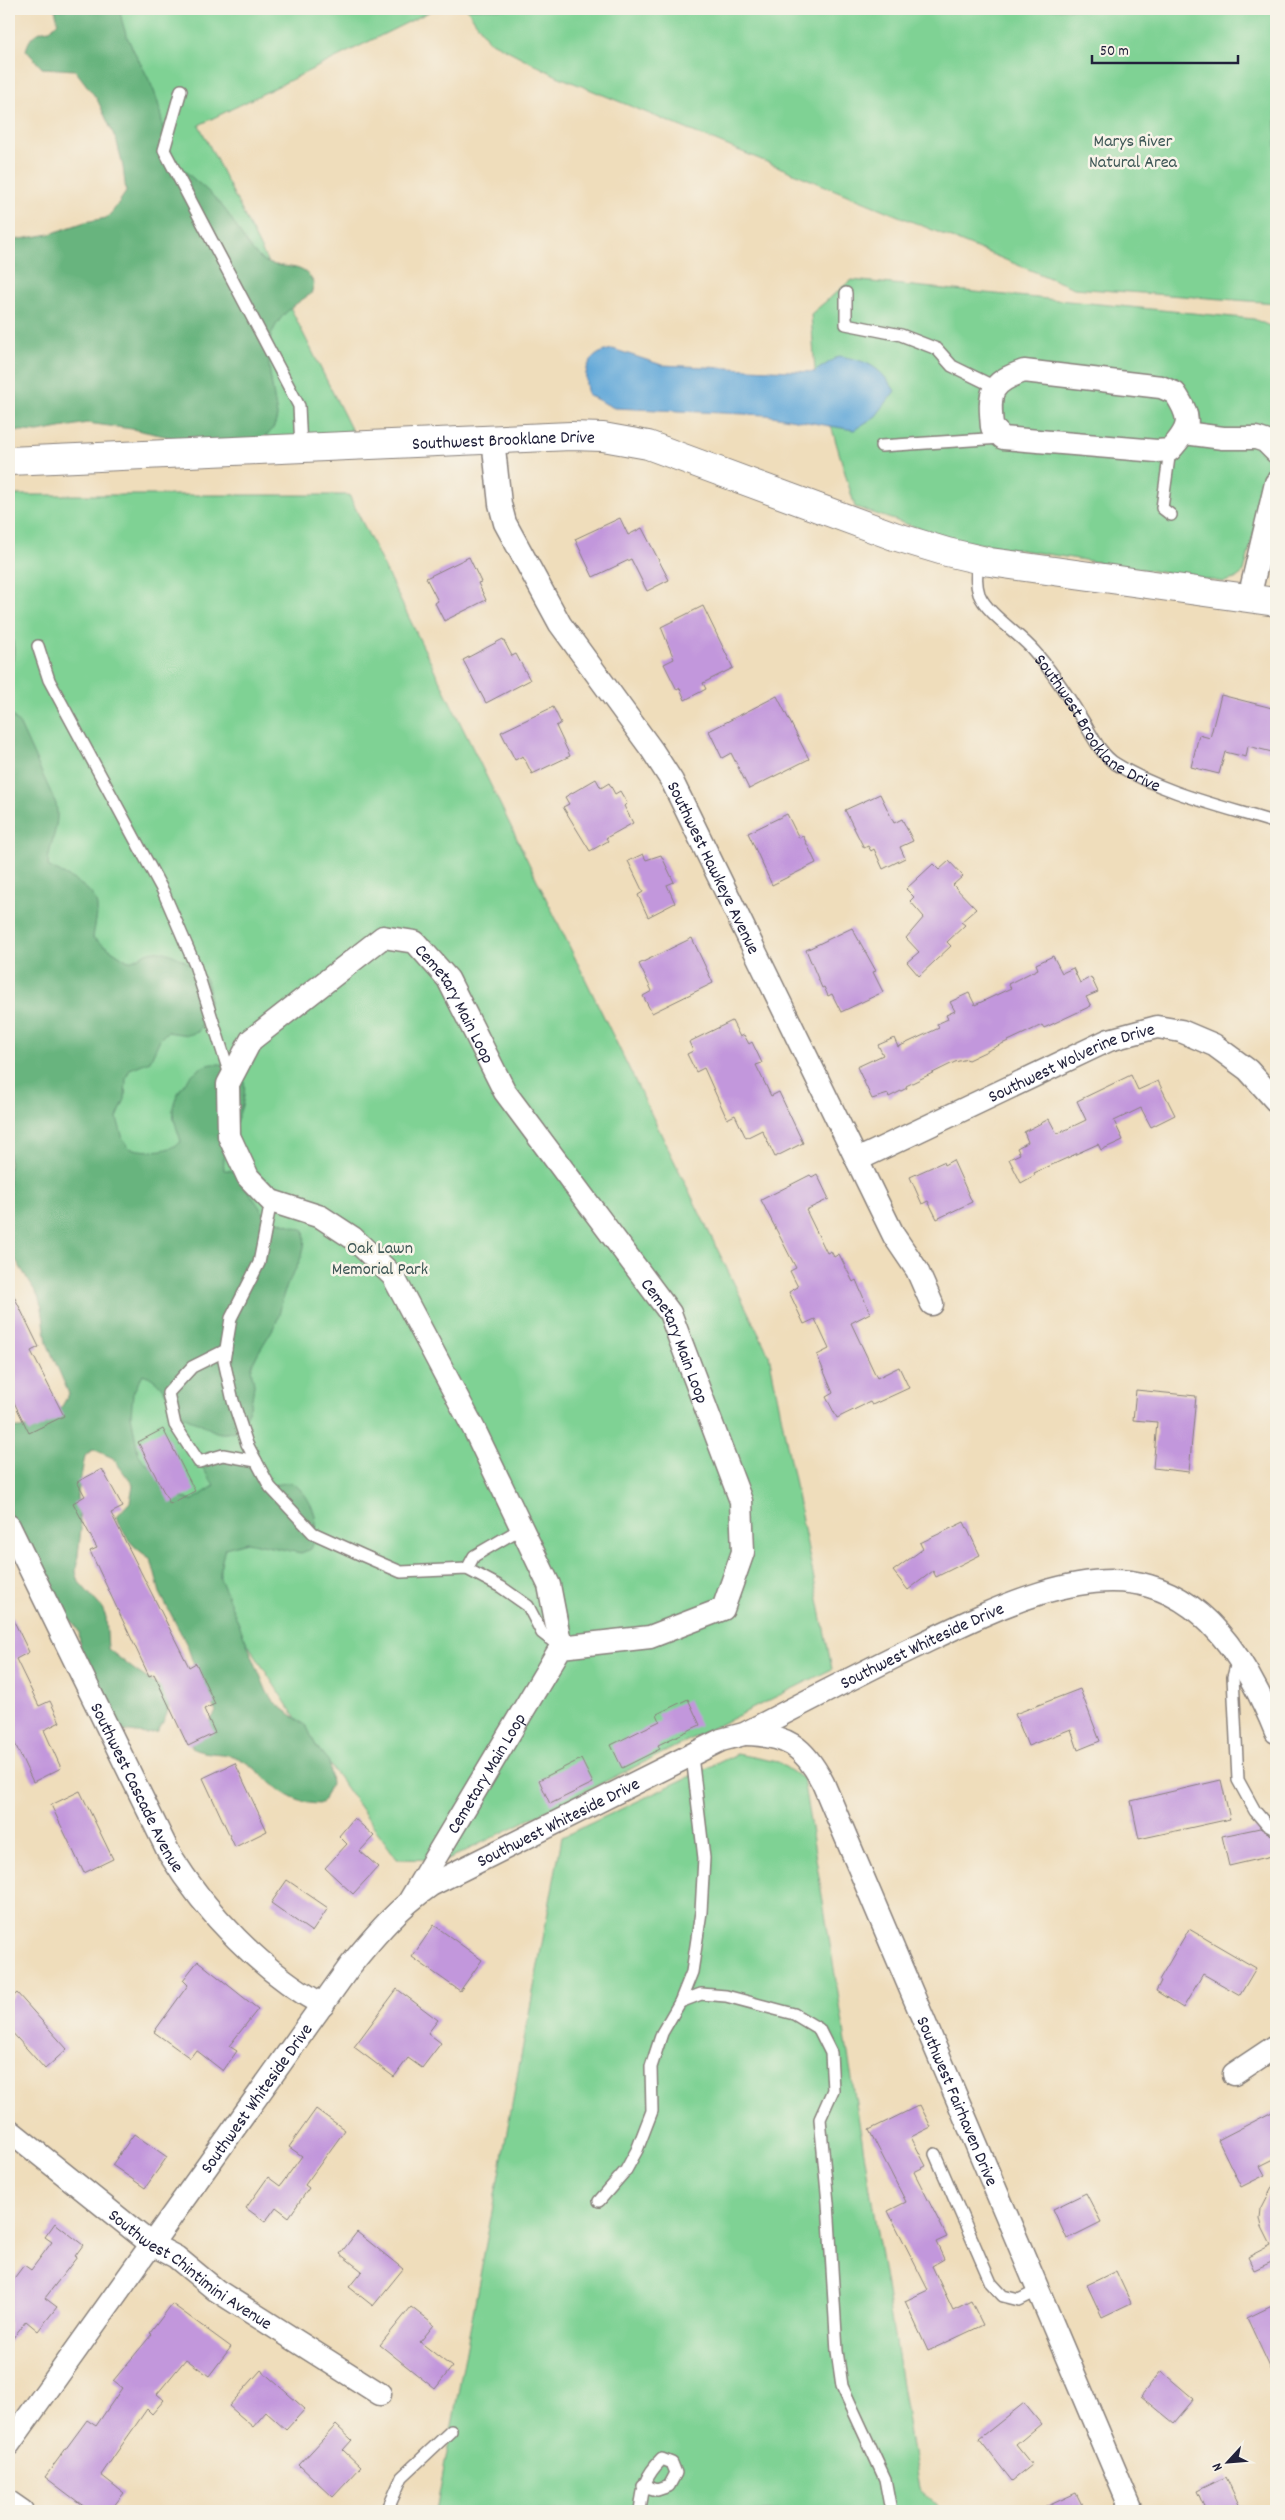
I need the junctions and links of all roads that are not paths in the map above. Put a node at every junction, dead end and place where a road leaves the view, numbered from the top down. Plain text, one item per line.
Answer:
1 (180, 90) dead end
2 (846, 293) dead end
3 (995, 387) junction
4 (1186, 433) junction
5 (1003, 438) junction
6 (493, 439) junction
7 (881, 446) dead end
8 (302, 448) junction
9 (1170, 450) junction
10 (1276, 452) edge
11 (9, 461) edge
12 (1276, 483) edge
13 (1172, 515) dead end
14 (978, 560) junction
15 (1249, 598) junction
16 (1276, 602) edge
17 (38, 646) dead end
18 (1276, 823) edge
19 (231, 1078) junction
20 (1276, 1101) edge
21 (857, 1160) junction
22 (272, 1202) junction
23 (932, 1304) dead end
24 (226, 1350) junction
25 (256, 1461) junction
26 (9, 1526) edge
27 (522, 1528) junction
28 (467, 1569) junction
29 (561, 1647) junction
30 (1238, 1658) junction
31 (1276, 1732) edge
32 (744, 1734) junction
33 (692, 1756) junction
34 (1276, 1830) edge
35 (410, 1900) junction
36 (680, 2002) junction
37 (322, 2005) junction
38 (1276, 2046) edge
39 (1234, 2074) dead end
40 (9, 2130) edge
41 (935, 2154) dead end
42 (599, 2201) dead end
43 (151, 2244) junction
44 (1039, 2290) junction
45 (380, 2394) dead end
46 (451, 2432) dead end
47 (9, 2444) edge
48 (644, 2486) dead end
49 (9, 2502) edge
50 (22, 2511) edge
51 (386, 2511) edge
52 (640, 2511) edge
53 (891, 2511) edge
54 (1132, 2511) edge

1 - 8 lane
2 - 3 lane
3 - 4 street
3 - 5 street
4 - 9 street
4 - 10 street
5 - 7 lane
5 - 9 street
6 - 8 street, Southwest Brooklane Drive
6 - 14 street, Southwest Brooklane Drive
6 - 21 street, Southwest Hawkeye Avenue
8 - 11 street, Southwest Brooklane Drive
9 - 13 lane
12 - 15 street
14 - 15 street, Southwest Brooklane Drive
14 - 18 lane, Southwest Brooklane Drive
15 - 16 street, Southwest Brooklane Drive
17 - 19 lane
19 - 22 street, Cemetary Main Loop
19 - 29 street, Cemetary Main Loop
20 - 21 street, Southwest Wolverine Drive
21 - 23 street, Southwest Hawkeye Avenue
22 - 24 lane
22 - 27 street, Cemetary Main Loop
24 - 25 lane
24 - 25 lane
25 - 28 lane
26 - 37 street, Southwest Cascade Avenue
27 - 28 lane
27 - 29 street, Cemetary Main Loop
28 - 29 lane
29 - 35 street, Cemetary Main Loop
30 - 31 street, Southwest Whiteside Drive
30 - 32 street, Southwest Whiteside Drive
30 - 34 lane
32 - 33 street, Southwest Whiteside Drive
32 - 44 street, Southwest Fairhaven Drive
33 - 35 street, Southwest Whiteside Drive
33 - 36 lane
35 - 37 street, Southwest Whiteside Drive
36 - 42 lane
36 - 53 lane
37 - 43 street, Southwest Whiteside Drive
38 - 39 street
40 - 43 street, Southwest Chintimini Avenue
41 - 44 lane
43 - 45 street, Southwest Chintimini Avenue
43 - 47 street, Southwest Whiteside Drive
44 - 54 street, Southwest Fairhaven Drive
46 - 51 lane
48 - 52 lane
49 - 50 street

